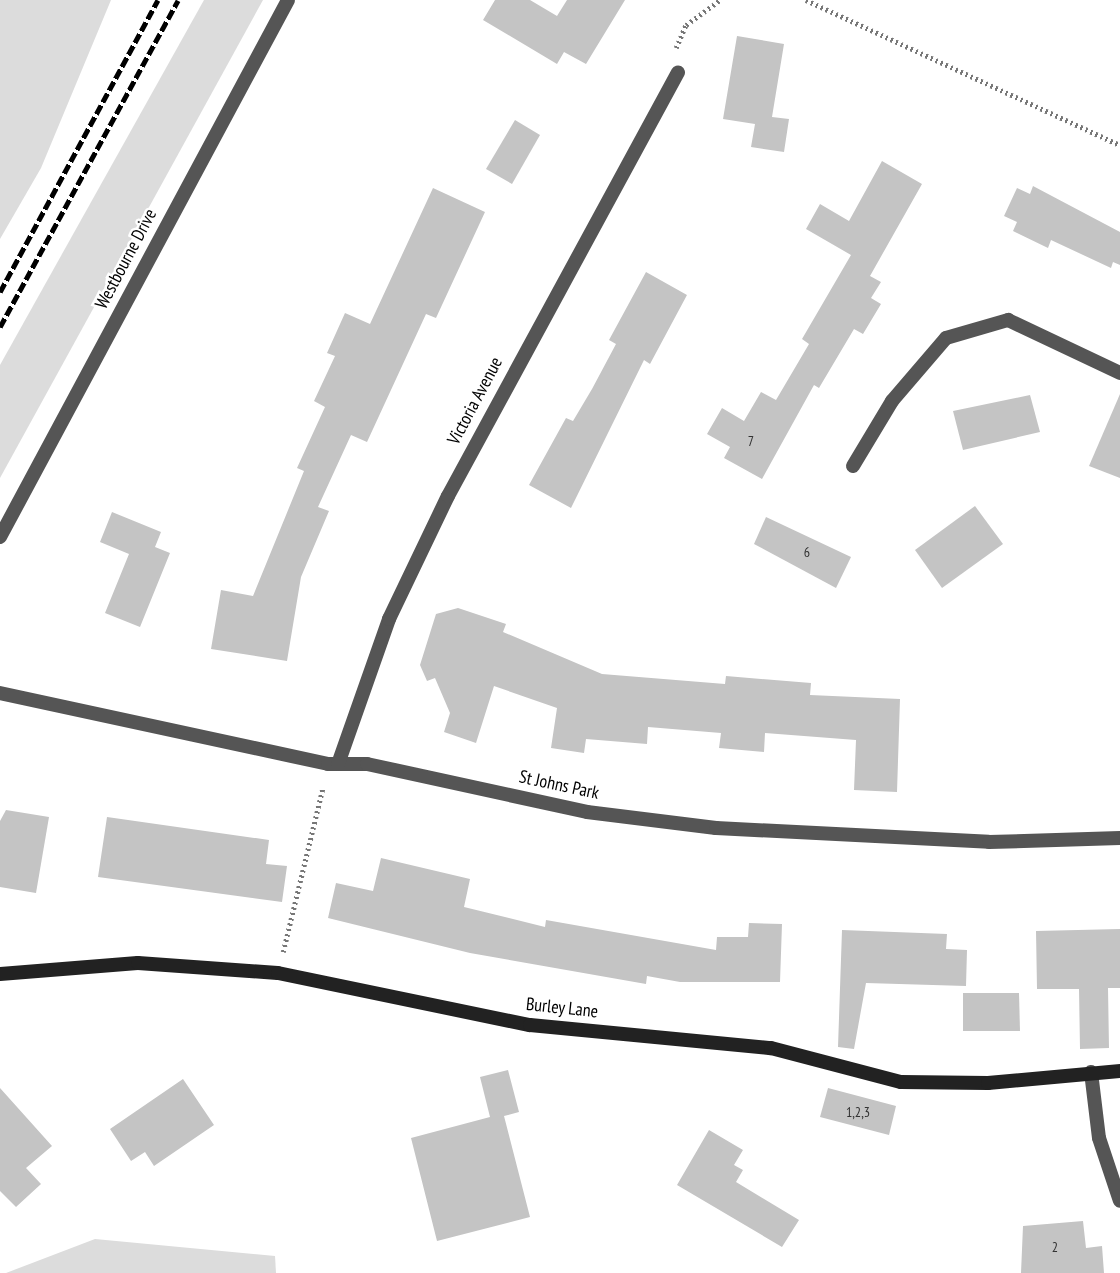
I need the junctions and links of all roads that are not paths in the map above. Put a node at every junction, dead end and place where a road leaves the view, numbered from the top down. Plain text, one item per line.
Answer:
1 (288, 0) edge
2 (678, 72) road end
3 (1120, 373) edge
4 (853, 466) dead end
5 (0, 537) edge
6 (0, 693) edge
7 (333, 764) junction
8 (1120, 838) edge
9 (0, 974) edge
10 (1120, 1071) edge
11 (1091, 1072) junction
12 (1120, 1201) edge

1 - 5 street, Westbourne Drive
2 - 7 street, Victoria Avenue
3 - 4 street
6 - 7 street, St Johns Park
7 - 8 street, St Johns Park
9 - 11 street, Burley Lane
10 - 11 street, Burley Lane
11 - 12 street

